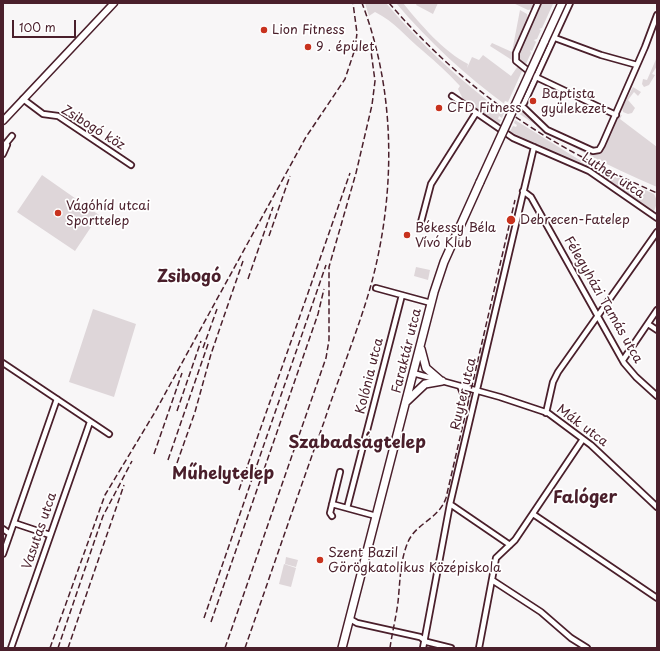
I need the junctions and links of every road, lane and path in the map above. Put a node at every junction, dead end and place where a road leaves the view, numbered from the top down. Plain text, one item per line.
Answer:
1 (114, 3) edge
2 (538, 3) edge
3 (562, 3) edge
4 (570, 3) edge
5 (657, 15) edge
6 (555, 38) junction
7 (637, 65) junction
8 (536, 77) junction
9 (452, 96) dead end
10 (23, 99) junction
11 (476, 113) junction
12 (616, 115) junction
13 (3, 121) edge
14 (12, 136) dead end
15 (8, 142) junction
16 (534, 147) junction
17 (3, 148) edge
18 (3, 154) edge
19 (131, 165) dead end
20 (523, 191) junction
21 (657, 218) edge
22 (421, 222) dead end
23 (657, 232) edge
24 (376, 288) dead end
25 (402, 295) junction
26 (431, 303) junction
27 (657, 310) edge
28 (597, 316) junction
29 (648, 324) junction
30 (657, 330) edge
31 (420, 346) junction
32 (623, 360) junction
33 (3, 363) edge
34 (413, 373) junction
35 (442, 381) junction
36 (460, 386) junction
37 (476, 390) junction
38 (657, 396) edge
39 (465, 398) dead end
40 (57, 399) junction
41 (406, 403) junction
42 (546, 413) junction
43 (90, 422) junction
44 (108, 434) dead end
45 (583, 439) junction
46 (340, 472) dead end
47 (332, 504) junction
48 (450, 504) junction
49 (657, 507) edge
50 (347, 508) junction
51 (533, 514) junction
52 (332, 516) dead end
53 (376, 516) junction
54 (14, 523) junction
55 (3, 529) edge
56 (10, 534) junction
57 (50, 535) junction
58 (510, 545) junction
59 (3, 554) edge
60 (492, 580) junction
61 (657, 598) edge
62 (350, 619) junction
63 (424, 641) junction
64 (10, 648) edge
65 (342, 648) edge
66 (423, 648) edge
67 (451, 648) edge
68 (479, 648) edge
69 (586, 648) edge

1 - 10 main road
2 - 8 street
3 - 26 main road, Faraktár utca, bridge
4 - 6 street
5 - 7 street
6 - 7 street
6 - 8 street
7 - 12 street
8 - 12 street
8 - 12 street
9 - 11 street
10 - 13 main road
10 - 19 street, Zsibogó köz
11 - 16 street, Luther utca
11 - 22 street
14 - 15 street
15 - 17 street
15 - 18 street
16 - 20 street, Ruyter utca
16 - 21 street, Luther utca
20 - 28 street, Félegyházi Tamás utca
20 - 37 street, Ruyter utca
23 - 28 street
24 - 25 street
25 - 26 street
25 - 50 street, Kolónia utca
26 - 31 main road, Faraktár utca
27 - 29 street
28 - 32 street, Félegyházi Tamás utca
28 - 42 street
29 - 30 street
29 - 32 street
31 - 34 main road, Faraktár utca
31 - 35 main road
32 - 38 street, Félegyházi Tamás utca
33 - 40 street
34 - 35 street, Mák utca
34 - 41 main road, Faraktár utca
35 - 36 street, Mák utca
35 - 41 main road
36 - 37 street, Mák utca
36 - 39 street
37 - 42 street, Mák utca
37 - 48 street, Ruyter utca
40 - 43 street
40 - 54 street
41 - 53 main road, Faraktár utca
42 - 45 street, Mák utca
43 - 44 street
43 - 57 street, Vasutas utca
45 - 49 street, Mák utca
45 - 51 street
46 - 47 street
47 - 50 street
47 - 52 street
48 - 58 street
48 - 63 street, Ruyter utca
50 - 53 street
51 - 58 street
51 - 61 street
53 - 62 main road, Faraktár utca
54 - 56 street
54 - 57 street
55 - 56 street
56 - 59 street
57 - 64 street, Vasutas utca
58 - 60 street
60 - 68 street
60 - 69 street
62 - 63 street
62 - 65 main road, Faraktár utca
63 - 66 street, Ruyter utca
63 - 67 street

